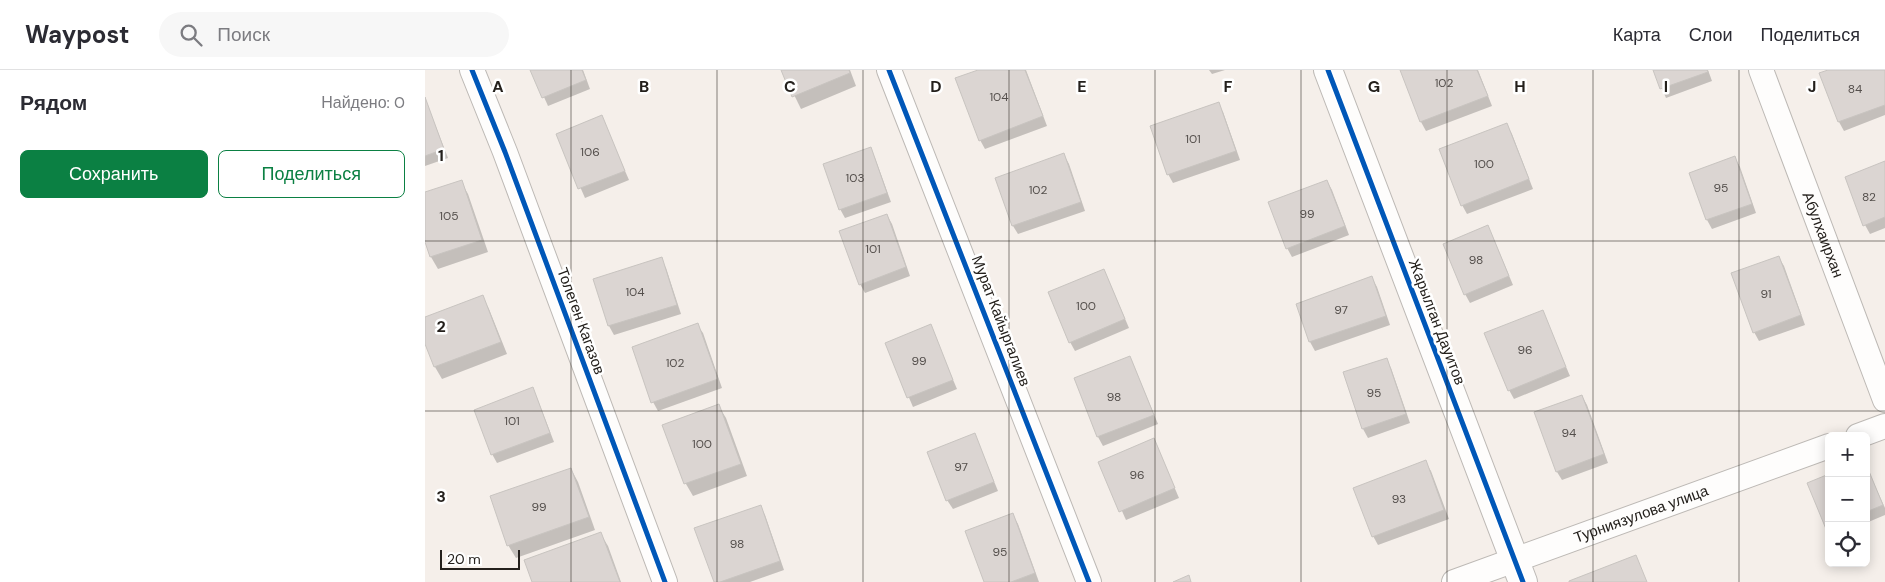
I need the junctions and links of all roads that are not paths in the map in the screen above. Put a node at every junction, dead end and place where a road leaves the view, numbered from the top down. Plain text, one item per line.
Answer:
1 (473, 70) edge
2 (889, 70) edge
3 (1328, 70) edge
4 (1761, 70) edge
5 (1885, 400) edge
6 (1885, 426) edge
7 (1869, 432) edge
8 (1825, 448) edge
9 (1519, 571) edge
10 (665, 582) edge
11 (1089, 582) edge
12 (1454, 582) edge

1 - 10 street, Толеген Кагазов
2 - 11 street, Мурат Кайыргалиев
3 - 9 street, Жарылган Дауитов
4 - 5 street, Абулхаирхан
6 - 7 street
8 - 9 street, Турниязулова улица
9 - 12 street, Турниязулова улица

